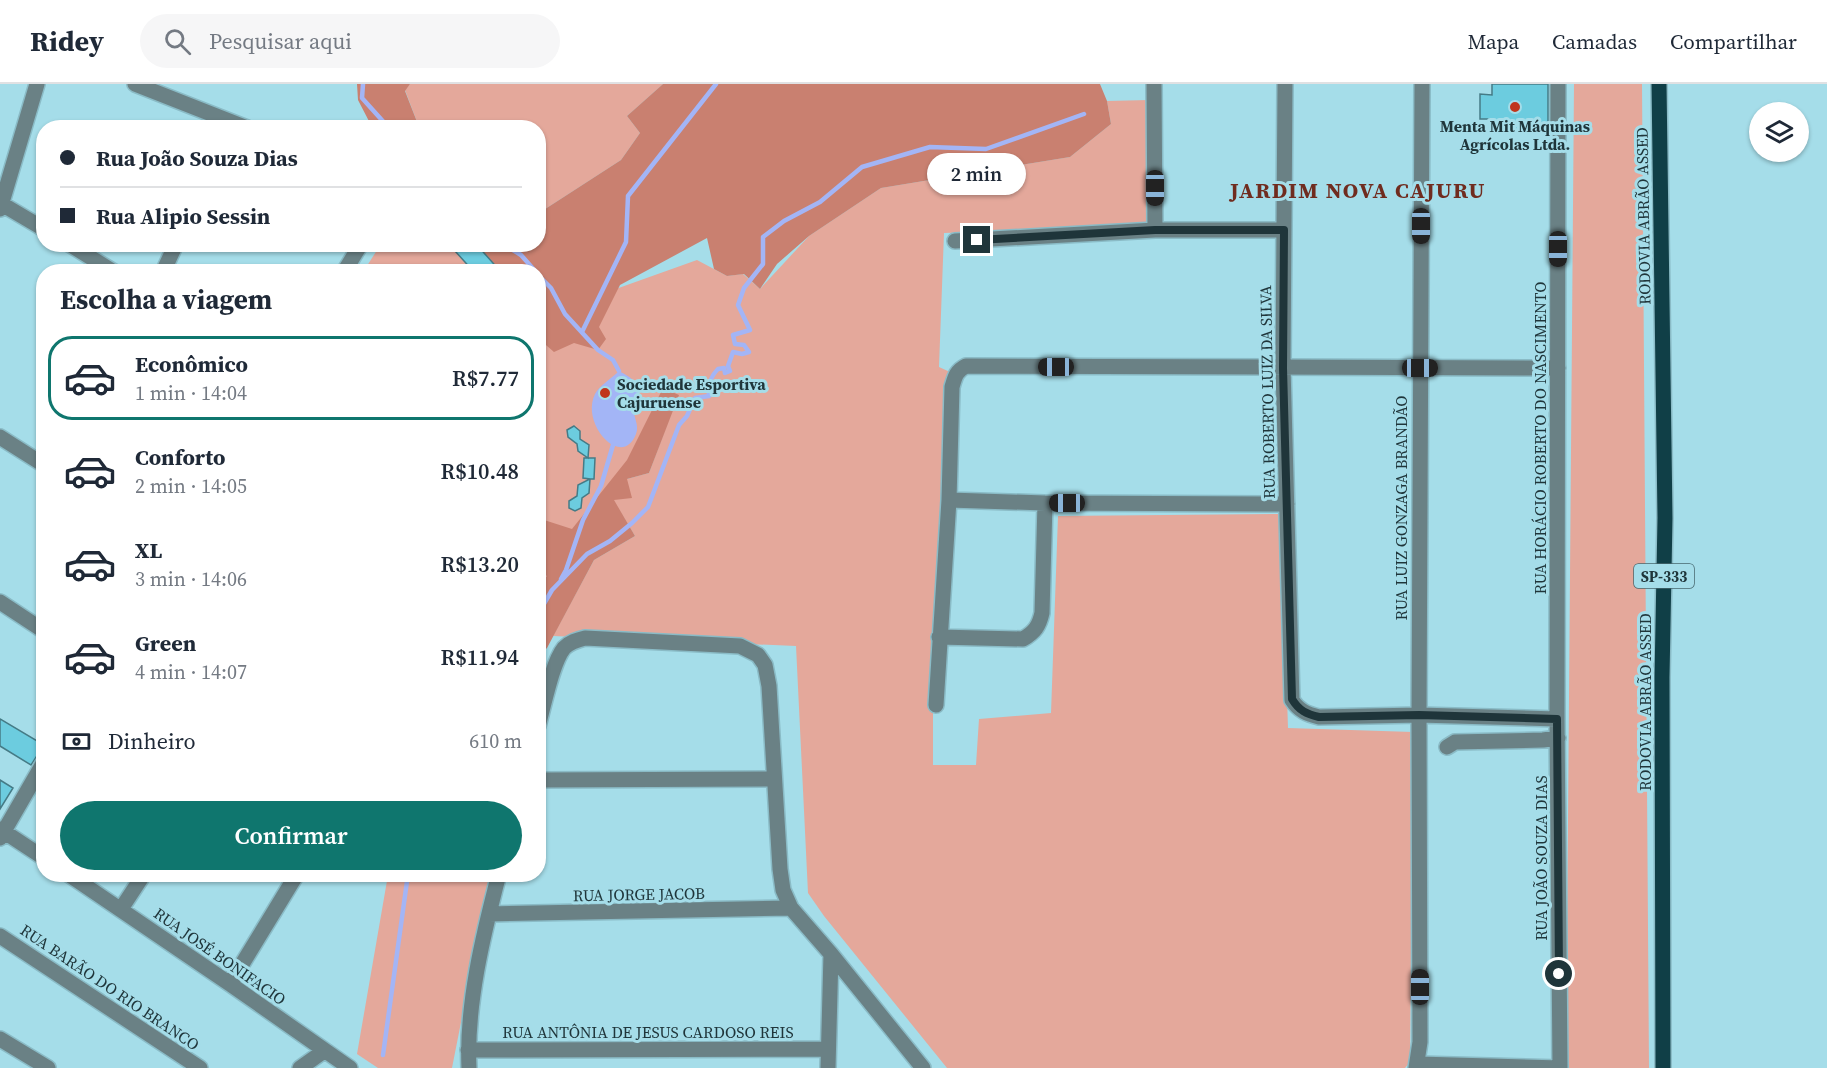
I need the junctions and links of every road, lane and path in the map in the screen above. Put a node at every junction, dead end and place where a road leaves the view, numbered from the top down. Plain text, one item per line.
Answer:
1 (37, 84) edge
2 (135, 84) edge
3 (1154, 84) edge
4 (1285, 84) edge
5 (1422, 84) edge
6 (1558, 84) edge
7 (1659, 84) edge
8 (219, 120) edge
9 (1, 205) edge
10 (36, 225) edge
11 (1155, 230) junction
12 (1284, 230) junction
13 (955, 241) dead end
14 (82, 252) edge
15 (101, 264) edge
16 (1283, 368) junction
17 (1420, 368) junction
18 (1558, 368) junction
19 (0, 437) edge
20 (36, 460) edge
21 (949, 500) junction
22 (1045, 503) junction
23 (1287, 504) junction
24 (0, 602) edge
25 (36, 626) edge
26 (939, 637) junction
27 (546, 699) edge
28 (936, 705) dead end
29 (1419, 715) junction
30 (1557, 719) junction
31 (1558, 738) junction
32 (1447, 747) dead end
33 (36, 775) edge
34 (773, 778) junction
35 (546, 780) edge
36 (1, 833) edge
37 (36, 853) edge
38 (81, 882) edge
39 (139, 882) edge
40 (292, 882) edge
41 (497, 882) edge
42 (791, 908) junction
43 (121, 909) junction
44 (489, 914) junction
45 (0, 936) edge
46 (831, 954) junction
47 (230, 984) junction
48 (0, 1039) edge
49 (828, 1049) junction
50 (468, 1050) junction
51 (324, 1051) junction
52 (1417, 1066) edge
53 (198, 1067) edge
54 (48, 1068) edge
55 (300, 1068) edge
56 (350, 1068) edge
57 (469, 1068) edge
58 (828, 1068) edge
59 (923, 1068) edge
60 (1560, 1068) edge
61 (1663, 1068) edge

1 - 9 street
2 - 8 street
3 - 11 street
4 - 12 street, RUA ROBERTO LUIZ DA SILVA
5 - 17 street, RUA LUIZ GONZAGA BRANDÃO
6 - 18 street, RUA HORÁCIO ROBERTO DO NASCIMENTO
7 - 61 main road, RODOVIA ABRÃO ASSED / SP-333
9 - 10 street
11 - 12 street
11 - 13 street
12 - 16 street, RUA ROBERTO LUIZ DA SILVA
14 - 15 street
16 - 17 street
16 - 21 street
16 - 23 street, RUA ROBERTO LUIZ DA SILVA
17 - 18 street
17 - 29 street, RUA LUIZ GONZAGA BRANDÃO
18 - 30 street, RUA HORÁCIO ROBERTO DO NASCIMENTO
19 - 20 street
21 - 22 street
21 - 26 street
22 - 23 street
22 - 26 street
23 - 29 street, RUA ROBERTO LUIZ DA SILVA
24 - 25 street
26 - 28 street
27 - 34 street
29 - 30 street
29 - 52 street, RUA LUIZ GONZAGA BRANDÃO
30 - 31 street, RUA JOÃO SOUZA DIAS
31 - 32 street
31 - 60 street, RUA JOÃO SOUZA DIAS
33 - 36 street
34 - 35 street
34 - 42 street
36 - 37 street
38 - 43 street, RUA JOSÉ BONIFACIO
39 - 43 street
40 - 47 street
41 - 44 street
42 - 44 street, RUA JORGE JACOB
42 - 46 street
43 - 47 street, RUA JOSÉ BONIFACIO
44 - 50 street
45 - 53 street, RUA BARÃO DO RIO BRANCO
46 - 49 street
46 - 59 street
47 - 51 street, RUA JOSÉ BONIFACIO
48 - 54 street
49 - 50 street, RUA ANTÔNIA DE JESUS CARDOSO REIS
49 - 58 street
50 - 57 street
51 - 55 street
51 - 56 street, RUA JOSÉ BONIFACIO
52 - 60 street

